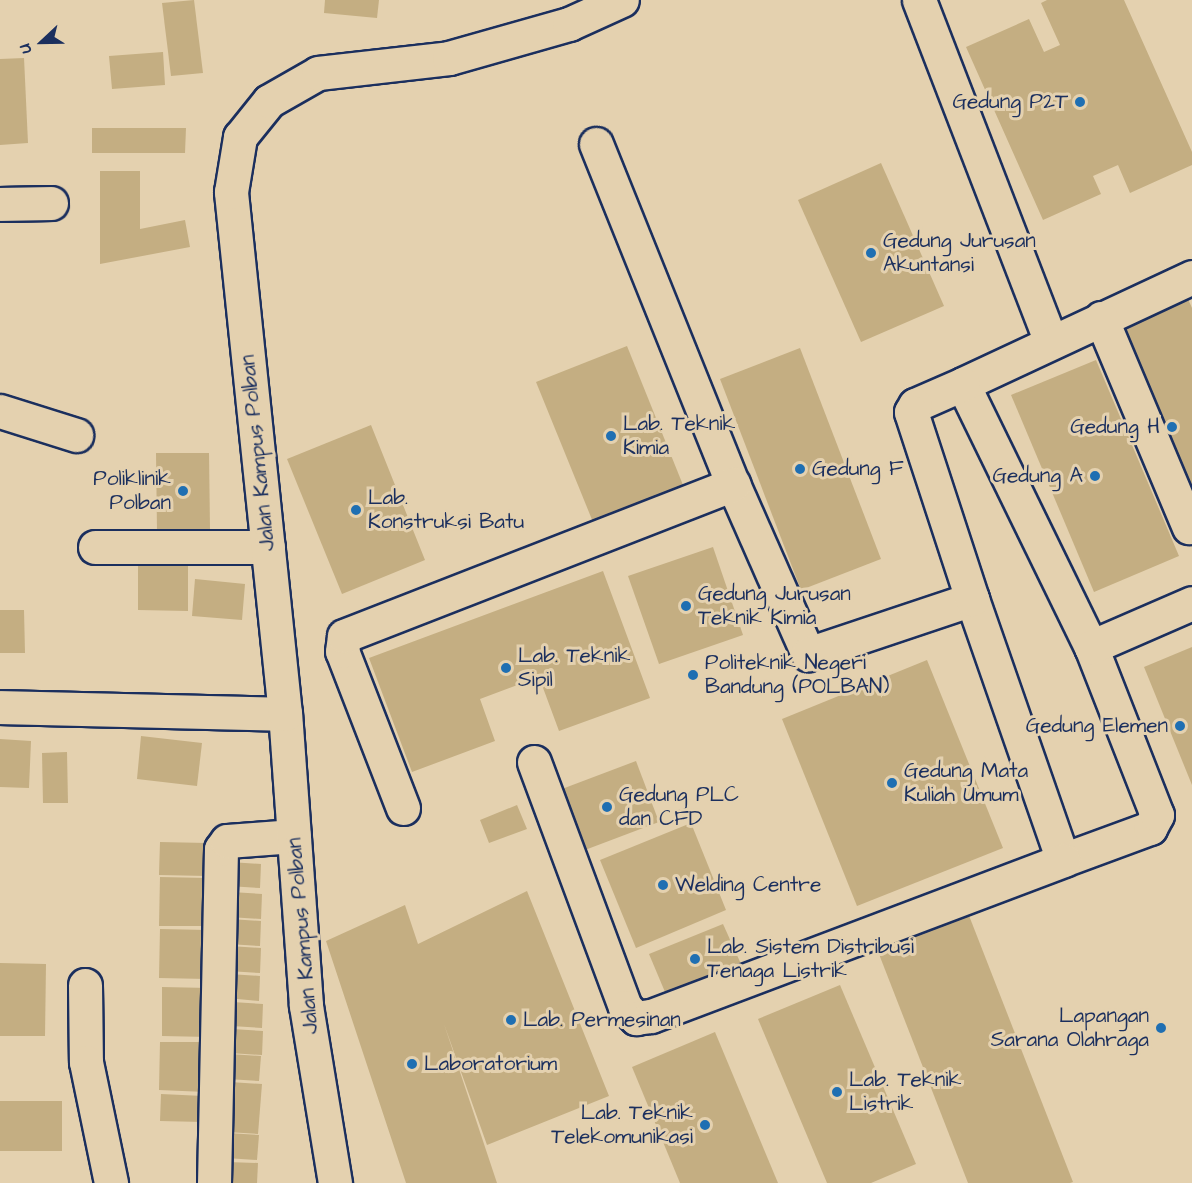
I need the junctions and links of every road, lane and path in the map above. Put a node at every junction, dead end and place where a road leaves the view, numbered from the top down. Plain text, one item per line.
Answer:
1 (622, 0) edge
2 (919, 0) edge
3 (596, 144) dead end
4 (51, 203) dead end
5 (0, 204) edge
6 (1192, 277) edge
7 (1101, 318) junction
8 (1050, 340) junction
9 (963, 384) junction
10 (0, 411) edge
11 (76, 435) dead end
12 (733, 484) junction
13 (1189, 527) dead end
14 (268, 547) junction
15 (95, 548) dead end
16 (972, 599) junction
17 (1192, 603) edge
18 (1091, 648) junction
19 (0, 707) edge
20 (285, 714) junction
21 (534, 762) dead end
22 (403, 808) dead end
23 (294, 836) junction
24 (1063, 860) junction
25 (85, 985) dead end
26 (111, 1183) edge
27 (214, 1183) edge
28 (335, 1183) edge

1 - 14 street, Jalan Kampus Polban
2 - 8 street
3 - 12 street
4 - 5 street
6 - 7 street
7 - 8 street
7 - 13 street
8 - 9 street
9 - 16 street
9 - 18 street
10 - 11 street
12 - 16 street
12 - 22 street
14 - 15 street
14 - 20 street, Jalan Kampus Polban
16 - 24 street
17 - 18 street
18 - 24 street
19 - 20 street
20 - 23 street, Jalan Kampus Polban
21 - 24 street
23 - 27 street
23 - 28 street, Jalan Kampus Polban
25 - 26 street

